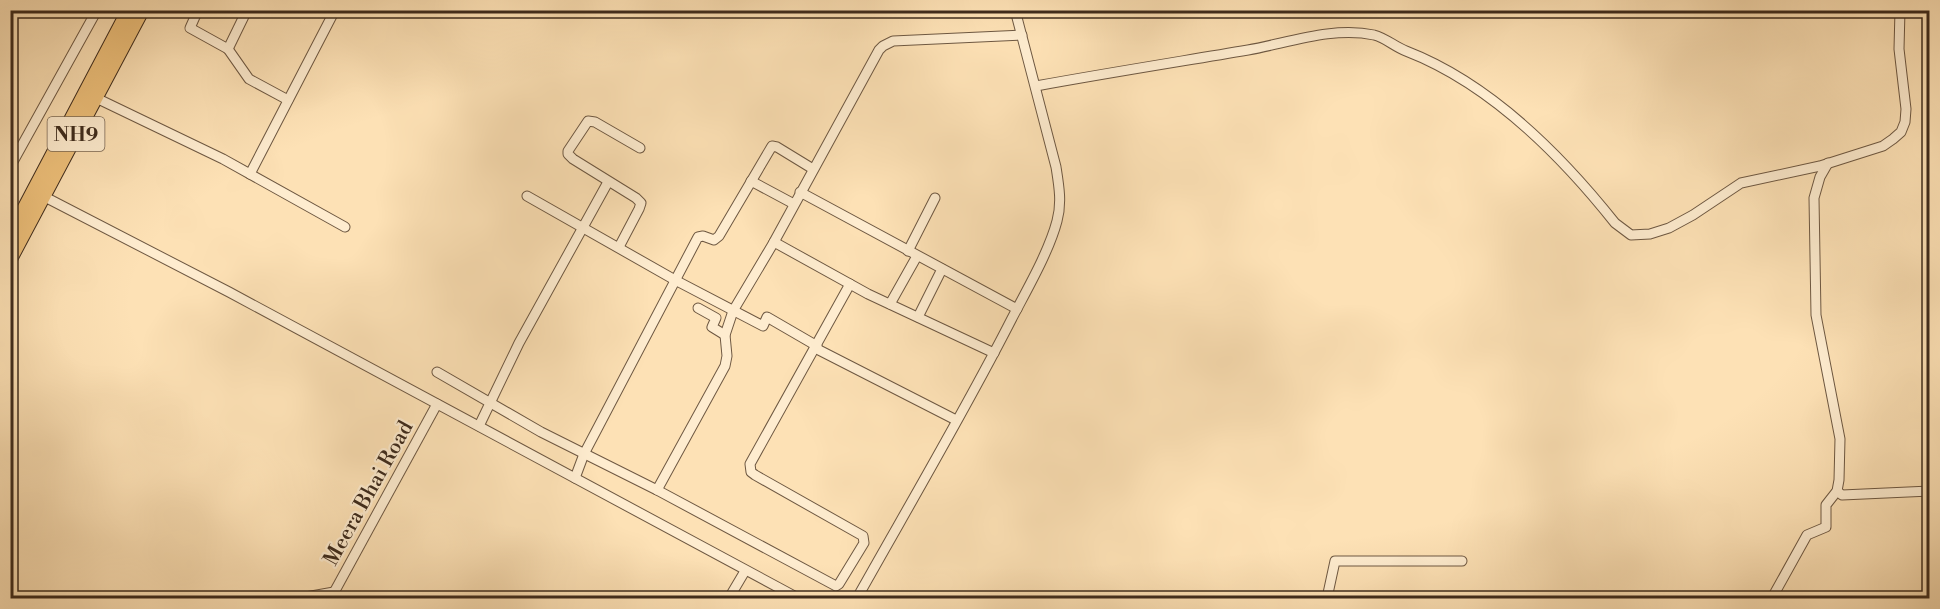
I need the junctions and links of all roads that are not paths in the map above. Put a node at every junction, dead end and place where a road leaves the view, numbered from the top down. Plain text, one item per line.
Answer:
1 (97, 10) edge
2 (129, 10) edge
3 (142, 10) edge
4 (198, 10) edge
5 (247, 10) edge
6 (335, 10) edge
7 (1015, 10) edge
8 (1900, 10) edge
9 (1022, 35) junction
10 (228, 49) junction
11 (1036, 86) junction
12 (90, 96) junction
13 (288, 100) junction
14 (640, 148) dead end
15 (1828, 164) junction
16 (10, 167) edge
17 (1808, 168) junction
18 (813, 169) junction
19 (250, 174) junction
20 (1820, 177) junction
21 (751, 181) junction
22 (608, 182) junction
23 (800, 192) junction
24 (43, 196) junction
25 (527, 196) dead end
26 (935, 198) dead end
27 (794, 204) junction
28 (345, 227) dead end
29 (584, 228) junction
30 (10, 236) edge
31 (774, 242) junction
32 (619, 247) junction
33 (912, 253) junction
34 (10, 259) edge
35 (942, 269) junction
36 (675, 280) junction
37 (850, 284) junction
38 (890, 304) junction
39 (698, 308) dead end
40 (1017, 309) junction
41 (733, 311) junction
42 (918, 317) junction
43 (725, 335) junction
44 (816, 347) junction
45 (994, 353) junction
46 (437, 372) dead end
47 (489, 403) junction
48 (437, 404) junction
49 (956, 420) junction
50 (479, 426) junction
51 (584, 454) junction
52 (576, 478) junction
53 (657, 490) junction
54 (1837, 490) junction
55 (1929, 491) edge
56 (1462, 561) dead end
57 (745, 571) junction
58 (332, 595) edge
59 (300, 598) edge
60 (729, 598) edge
61 (798, 598) edge
62 (857, 598) edge
63 (1327, 598) edge
64 (1772, 598) edge

1 - 16 street
2 - 12 highway, NH9
3 - 12 highway, NH9
4 - 10 street
5 - 10 street
6 - 13 street
7 - 9 street
8 - 15 street
9 - 11 street
9 - 18 street
10 - 13 street
11 - 17 street
11 - 40 street
12 - 19 street
12 - 24 highway, NH9
12 - 30 highway, NH9
13 - 19 street
14 - 22 street
15 - 17 street
15 - 20 street
17 - 20 street
18 - 21 street
18 - 23 street
19 - 28 street
20 - 54 street
21 - 27 street
21 - 36 street
22 - 29 street
22 - 32 street
23 - 27 street
23 - 33 street
24 - 34 highway, NH9
24 - 48 street
25 - 29 street
26 - 33 street
27 - 31 street
29 - 32 street
29 - 47 street
31 - 37 street
31 - 41 street
32 - 36 street
33 - 35 street
33 - 38 street
35 - 40 street
35 - 42 street
36 - 41 street
36 - 51 street
37 - 38 street
37 - 44 street
38 - 42 street
39 - 43 street
40 - 45 street
41 - 43 street
41 - 44 street
42 - 45 street
43 - 53 street
44 - 49 street
44 - 53 street
45 - 49 street
46 - 47 street
47 - 50 street
47 - 51 street
48 - 50 street
48 - 58 street, Meera Bhai Road
49 - 62 street
50 - 52 street
51 - 52 street
51 - 53 street
52 - 57 street
54 - 55 street
54 - 64 street
56 - 63 street
57 - 60 street
57 - 61 street
58 - 59 street

